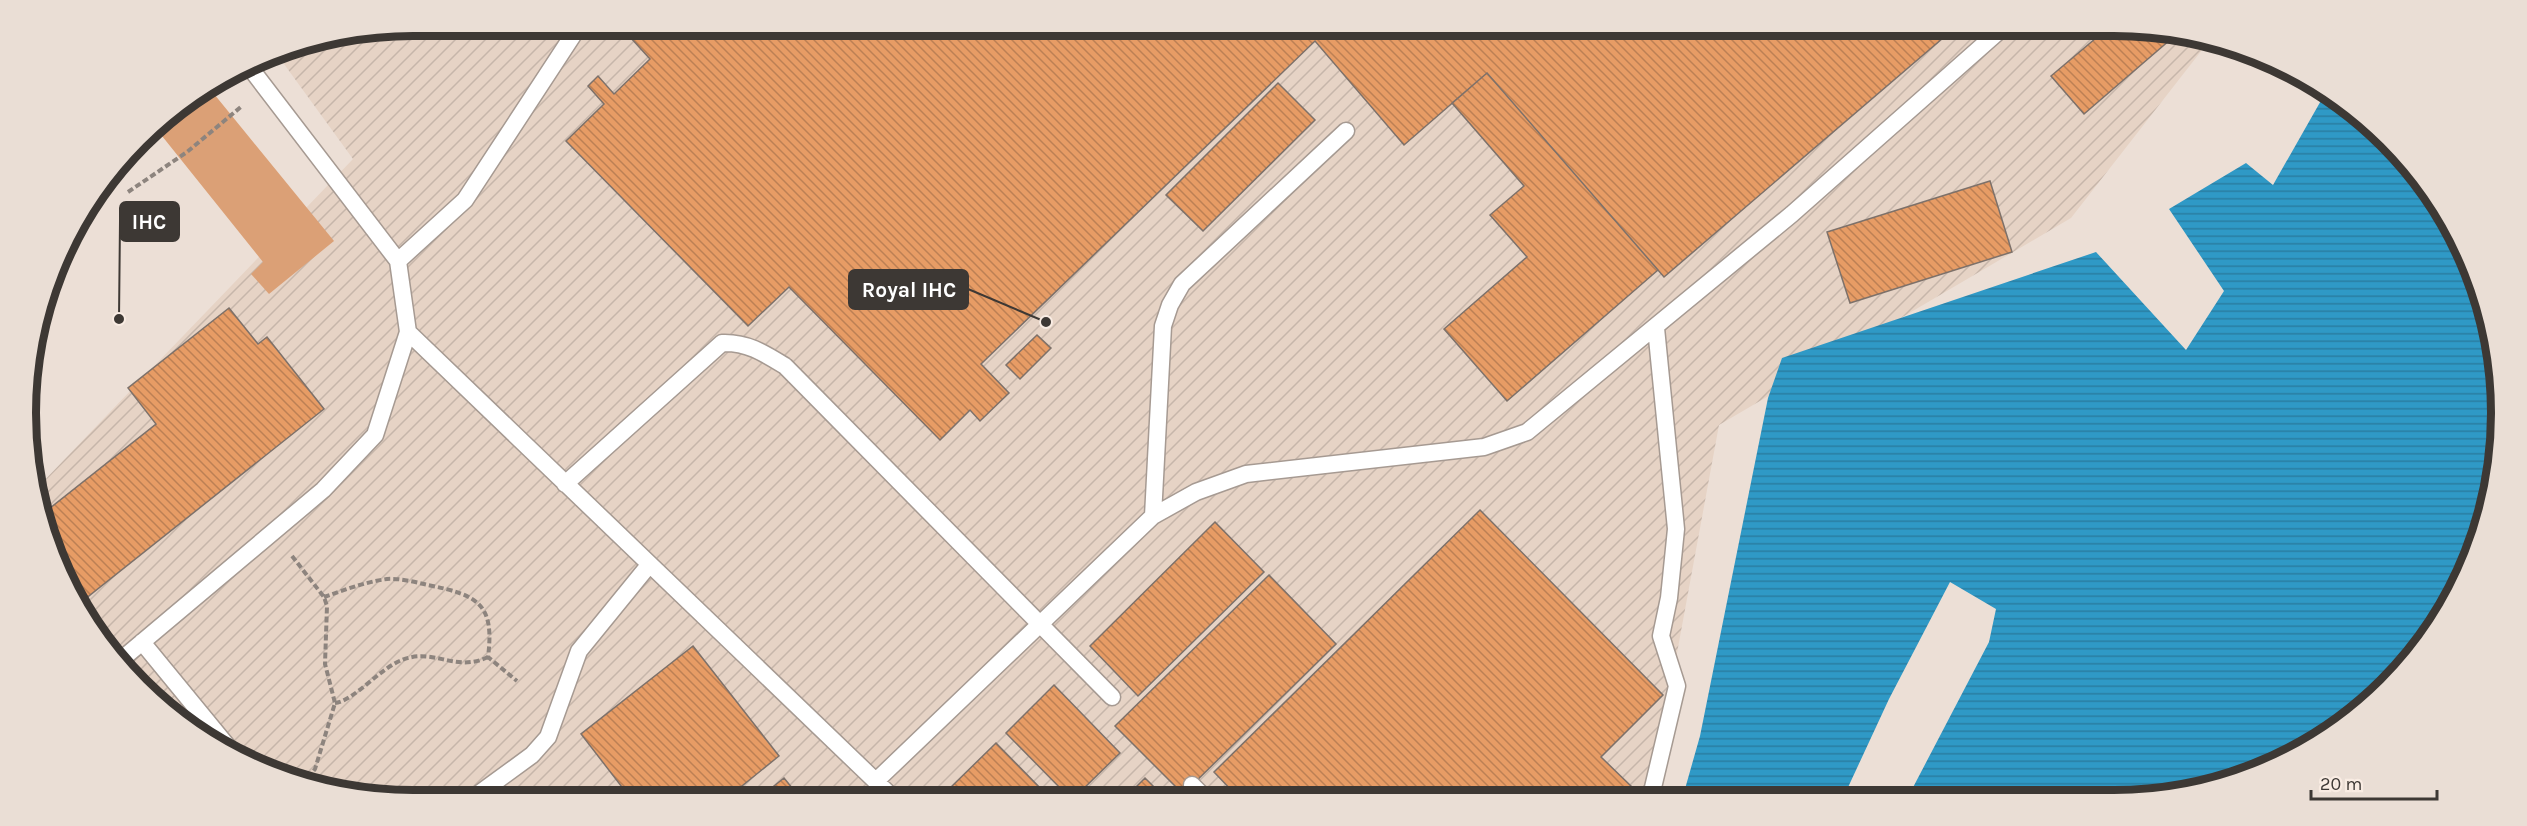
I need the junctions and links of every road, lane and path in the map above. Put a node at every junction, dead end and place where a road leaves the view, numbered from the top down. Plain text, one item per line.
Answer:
1 (572, 36) edge
2 (1993, 36) edge
3 (253, 72) edge
4 (220, 126) dead end
5 (1346, 131) dead end
6 (128, 192) dead end
7 (398, 261) junction
8 (1656, 328) junction
9 (408, 332) junction
10 (565, 484) junction
11 (1153, 516) junction
12 (290, 553) dead end
13 (649, 565) junction
14 (324, 597) junction
15 (1040, 624) junction
16 (142, 642) junction
17 (125, 656) edge
18 (489, 657) junction
19 (517, 681) dead end
20 (1112, 697) dead end
21 (335, 703) junction
22 (219, 736) edge
23 (310, 775) edge
24 (876, 781) junction
25 (484, 790) edge
26 (885, 790) edge
27 (1652, 790) edge

1 - 7 lane
2 - 8 lane
3 - 7 lane
4 - 6 path
5 - 11 lane
7 - 9 lane
8 - 11 lane
8 - 27 lane
9 - 10 lane
9 - 16 lane
10 - 13 lane
10 - 15 lane
11 - 15 lane
12 - 14 path
13 - 24 lane
13 - 25 lane
14 - 18 path
14 - 21 path
15 - 20 lane
15 - 24 lane
16 - 17 lane
16 - 22 lane
18 - 19 path
18 - 21 path
21 - 23 path
24 - 26 lane

